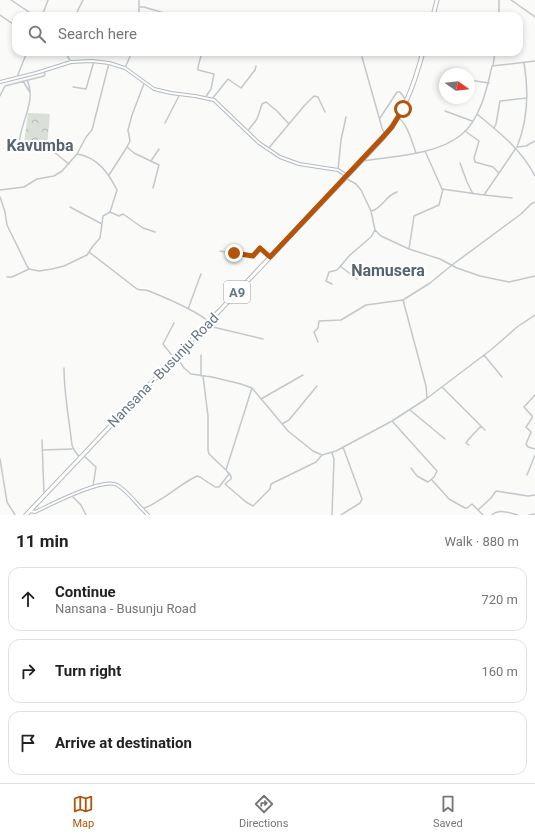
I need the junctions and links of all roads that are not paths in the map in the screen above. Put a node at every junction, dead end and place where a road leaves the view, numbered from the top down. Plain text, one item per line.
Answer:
1 (11, 0) edge
2 (47, 0) edge
3 (82, 0) edge
4 (139, 0) edge
5 (437, 0) edge
6 (499, 0) edge
7 (511, 0) edge
8 (139, 7) junction
9 (29, 12) edge
10 (43, 12) edge
11 (77, 12) edge
12 (139, 12) edge
13 (161, 12) edge
14 (434, 12) edge
15 (499, 12) edge
16 (0, 16) edge
17 (535, 17) edge
18 (12, 24) edge
19 (26, 56) edge
20 (67, 56) edge
21 (130, 56) edge
22 (201, 56) edge
23 (422, 56) edge
24 (494, 56) edge
25 (362, 57) dead end
26 (94, 61) junction
27 (535, 61) edge
28 (71, 62) junction
29 (109, 63) junction
30 (524, 63) junction
31 (256, 66) dead end
32 (492, 66) junction
33 (125, 68) junction
34 (44, 70) junction
35 (17, 78) junction
36 (27, 80) junction
37 (23, 81) junction
38 (145, 81) junction
39 (475, 81) edge
40 (0, 82) edge
41 (489, 83) junction
42 (73, 87) dead end
43 (30, 93) junction
44 (180, 94) junction
45 (0, 96) edge
46 (205, 98) junction
47 (527, 98) junction
48 (212, 99) junction
49 (407, 101) junction
50 (445, 111) dead end
51 (324, 112) dead end
52 (477, 114) junction
53 (346, 117) dead end
54 (380, 118) junction
55 (398, 118) junction
56 (472, 121) junction
57 (165, 123) dead end
58 (289, 124) junction
59 (494, 128) junction
60 (465, 131) junction
61 (247, 132) junction
62 (385, 135) junction
63 (535, 141) edge
64 (19, 144) dead end
65 (128, 147) junction
66 (516, 147) junction
67 (159, 149) dead end
68 (268, 149) junction
69 (425, 151) junction
70 (54, 152) dead end
71 (416, 153) junction
72 (77, 154) junction
73 (151, 161) junction
74 (362, 161) junction
75 (460, 163) dead end
76 (69, 164) junction
77 (338, 170) junction
78 (499, 173) junction
79 (110, 175) junction
80 (535, 176) edge
81 (346, 177) junction
82 (153, 188) dead end
83 (443, 189) junction
84 (0, 190) edge
85 (397, 192) dead end
86 (473, 194) junction
87 (484, 195) junction
88 (0, 197) edge
89 (512, 198) dead end
90 (535, 202) edge
91 (70, 207) dead end
92 (371, 211) junction
93 (110, 212) junction
94 (102, 224) junction
95 (375, 230) junction
96 (155, 232) dead end
97 (409, 249) junction
98 (220, 251) dead end
99 (89, 252) junction
100 (270, 257) junction
101 (452, 265) junction
102 (340, 266) junction
103 (29, 269) junction
104 (201, 274) dead end
105 (535, 276) edge
106 (7, 277) dead end
107 (358, 279) dead end
108 (332, 284) dead end
109 (403, 300) junction
110 (188, 309) junction
111 (535, 316) edge
112 (212, 319) junction
113 (209, 322) junction
114 (174, 323) dead end
115 (262, 339) dead end
116 (318, 342) dead end
117 (201, 355) dead end
118 (484, 355) junction
119 (175, 357) junction
120 (64, 368) dead end
121 (303, 375) dead end
122 (202, 376) junction
123 (502, 377) dead end
124 (317, 386) dead end
125 (442, 387) junction
126 (252, 388) junction
127 (535, 395) edge
128 (426, 398) junction
129 (261, 399) junction
130 (410, 410) junction
131 (392, 420) junction
132 (282, 424) junction
133 (481, 426) junction
134 (485, 430) dead end
135 (445, 439) dead end
136 (42, 440) dead end
137 (469, 446) dead end
138 (343, 447) junction
139 (73, 448) junction
140 (535, 449) edge
141 (42, 450) junction
142 (332, 453) junction
143 (322, 455) junction
144 (535, 456) edge
145 (81, 457) junction
146 (0, 460) edge
147 (411, 468) dead end
148 (226, 470) junction
149 (229, 473) junction
150 (527, 475) dead end
151 (432, 480) junction
152 (0, 482) edge
153 (4, 482) junction
154 (93, 486) junction
155 (535, 495) edge
156 (72, 496) junction
157 (44, 497) junction
158 (142, 509) junction
159 (478, 510) junction
160 (29, 511) junction
161 (535, 514) edge
162 (15, 515) edge
163 (26, 515) edge
164 (86, 515) edge
165 (148, 515) edge
166 (332, 515) edge
167 (341, 515) edge
168 (483, 515) edge
169 (492, 515) edge
170 (518, 515) edge
171 (529, 515) edge

1 - 9 street
2 - 10 street
3 - 11 street
4 - 8 street
5 - 14 main road
6 - 15 street
7 - 17 street
8 - 12 street
8 - 13 street
16 - 18 street
19 - 35 street
20 - 28 street
21 - 33 street
22 - 46 street
23 - 49 main road, Nansana - Busunju Road / A9
24 - 32 street
25 - 54 street
26 - 28 street
26 - 29 street
26 - 42 street
27 - 30 street
28 - 34 street
29 - 33 street
29 - 72 street
30 - 32 street
30 - 47 street
31 - 48 street
32 - 41 street
33 - 38 street
34 - 35 street
34 - 36 street
35 - 40 street
36 - 37 street
36 - 43 street
37 - 43 street
37 - 45 street
38 - 44 street
38 - 65 street
39 - 41 street
41 - 52 street
43 - 64 street
44 - 46 street
44 - 57 street
46 - 48 street
47 - 59 street
47 - 66 street
48 - 61 street
49 - 54 street
49 - 55 main road, Nansana - Busunju Road / A9
50 - 56 street
51 - 58 street
52 - 56 street
52 - 59 street
53 - 77 street
54 - 62 street
55 - 62 main road, Nansana - Busunju Road / A9
55 - 71 street
56 - 60 street
58 - 61 street
58 - 68 street
59 - 66 street
60 - 69 street
60 - 78 street
61 - 68 street
62 - 74 main road, Nansana - Busunju Road / A9
63 - 66 street
65 - 73 street
65 - 79 street
66 - 78 street
66 - 80 street
67 - 73 street
68 - 77 street
69 - 71 street
69 - 83 street
70 - 76 street
71 - 74 street
72 - 76 street
72 - 79 street
73 - 82 street
74 - 81 main road, Nansana - Busunju Road / A9
75 - 86 street
76 - 84 street
77 - 81 street
78 - 87 street
79 - 93 street
81 - 92 street
81 - 100 main road, Nansana - Busunju Road / A9
83 - 86 street
83 - 97 street
85 - 92 street
86 - 87 street
87 - 89 street
88 - 103 street
90 - 101 street
91 - 94 street
92 - 95 street
93 - 94 street
93 - 96 street
94 - 99 street
95 - 97 street
95 - 102 street
97 - 101 street
98 - 100 street
99 - 103 street
99 - 110 street
100 - 112 main road, Nansana - Busunju Road / A9
101 - 105 street
101 - 109 street
102 - 107 street
102 - 108 street
103 - 106 street
104 - 110 street
109 - 116 street
109 - 128 street
110 - 113 street
111 - 118 street
112 - 113 main road, Nansana - Busunju Road / A9
112 - 115 street
113 - 119 main road, Nansana - Busunju Road / A9
114 - 119 street
117 - 122 street
118 - 123 street
118 - 125 street
119 - 122 street
119 - 145 main road, Nansana - Busunju Road / A9
120 - 139 street
121 - 129 street
122 - 126 street
122 - 148 street
124 - 132 street
125 - 128 street
125 - 133 street
126 - 129 street
126 - 148 street
127 - 140 street
128 - 130 street
129 - 132 street
130 - 131 street
130 - 135 street
131 - 138 street
131 - 151 street
132 - 143 street
133 - 134 street
133 - 137 street
136 - 141 street
138 - 142 street
138 - 167 street
139 - 141 street
139 - 145 street
141 - 157 street
142 - 143 street
142 - 166 street
143 - 149 street
144 - 150 street
145 - 154 street
145 - 157 main road, Nansana - Busunju Road / A9
146 - 153 street
147 - 151 street
148 - 149 street
149 - 158 street
151 - 159 street
152 - 153 street
153 - 162 street
154 - 156 street
154 - 158 street
155 - 159 street
156 - 160 street
156 - 164 street
157 - 160 main road, Nansana - Busunju Road / A9
158 - 165 street
159 - 168 street
160 - 163 main road, Nansana - Busunju Road / A9
161 - 171 street
169 - 170 street

